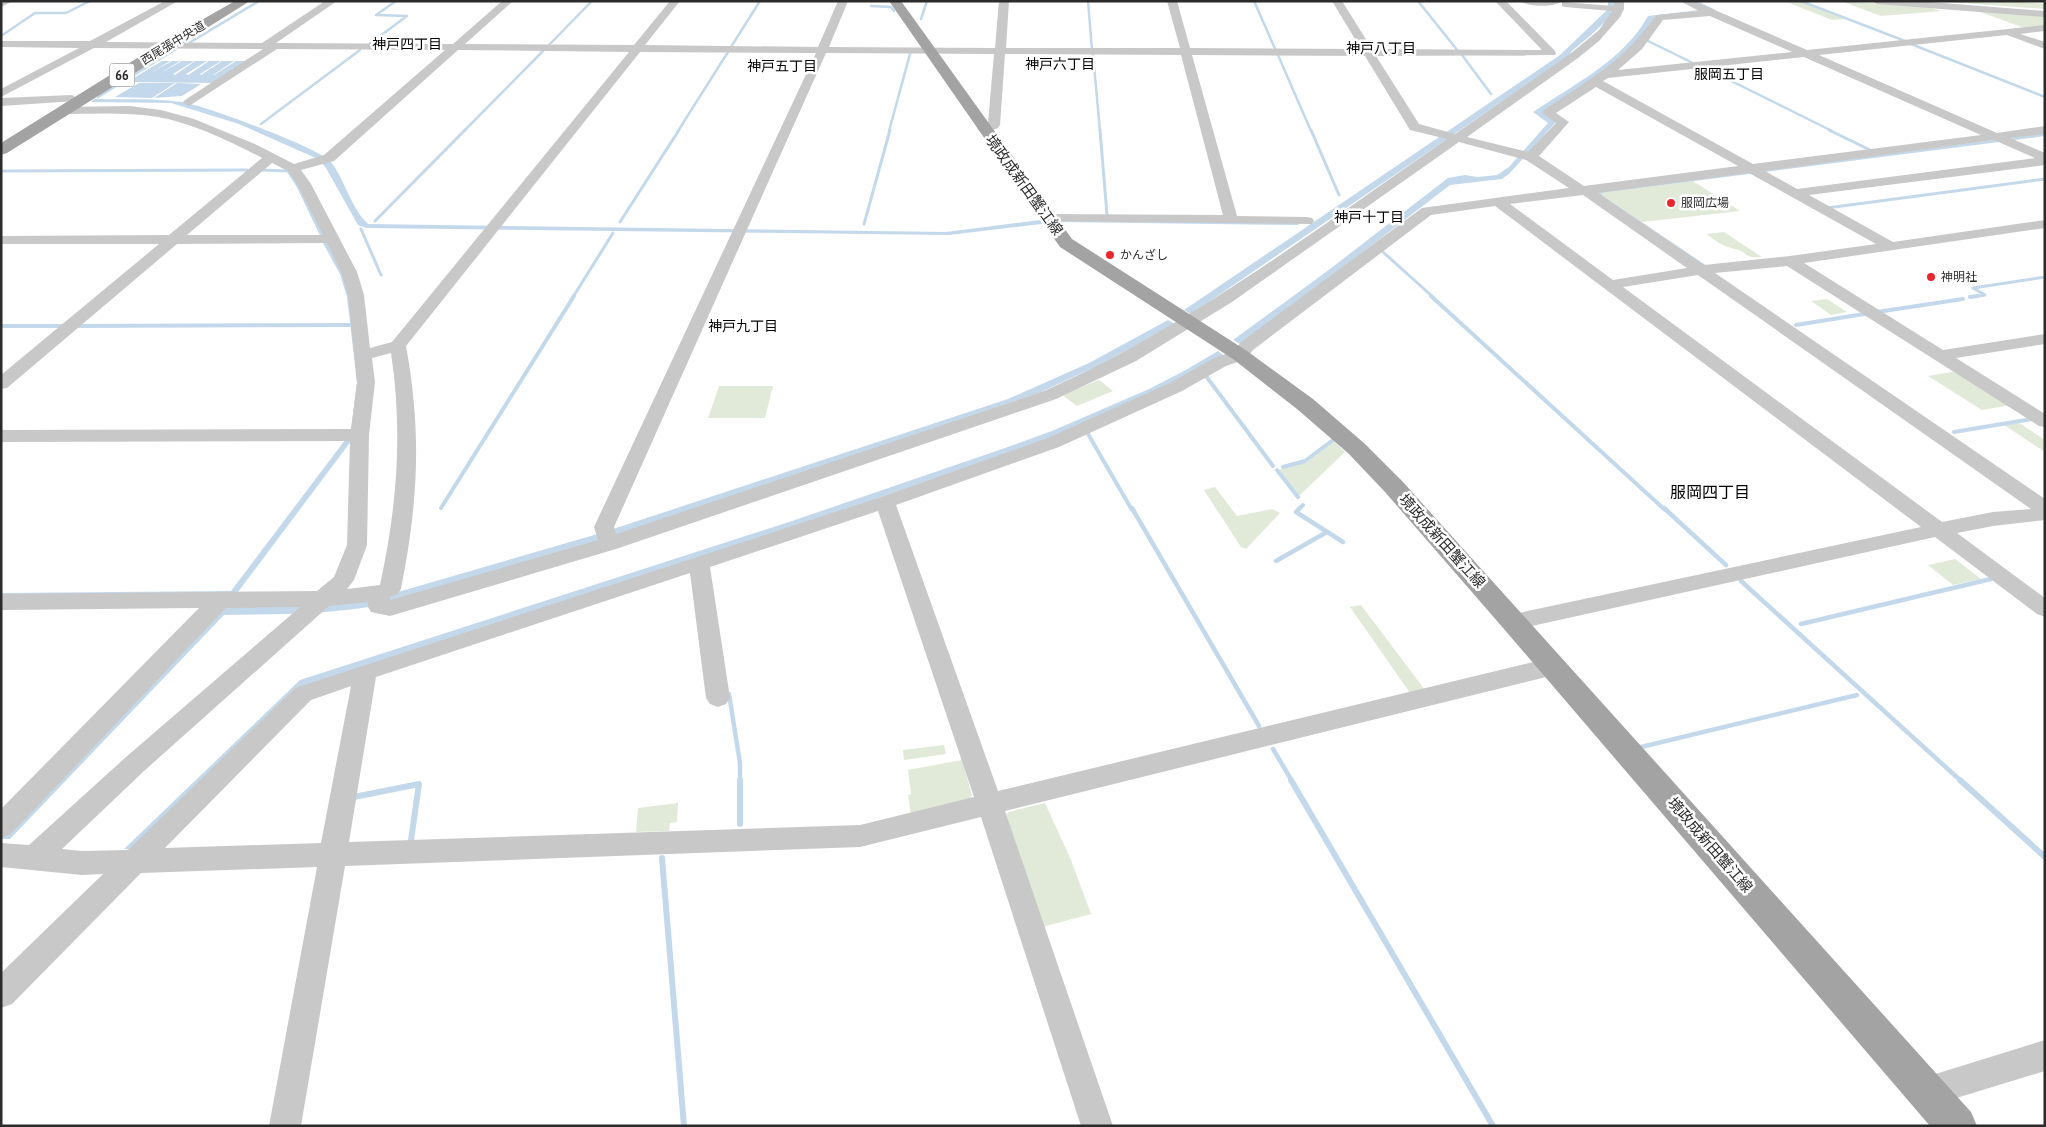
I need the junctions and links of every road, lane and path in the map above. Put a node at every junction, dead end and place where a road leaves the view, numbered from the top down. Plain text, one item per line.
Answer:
1 (8, 1) edge
2 (173, 1) edge
3 (231, 1) edge
4 (244, 1) edge
5 (332, 1) edge
6 (508, 1) edge
7 (675, 1) edge
8 (843, 1) edge
9 (895, 1) edge
10 (1004, 1) edge
11 (1172, 1) edge
12 (1337, 1) edge
13 (1500, 1) edge
14 (1524, 1) edge
15 (1685, 1) edge
16 (1877, 1) edge
17 (1560, 3) edge
18 (1, 4) edge
19 (1931, 5) junction
20 (1616, 7) edge
21 (1707, 11) junction
22 (2045, 14) edge
23 (2045, 28) edge
24 (2007, 32) junction
25 (1, 44) edge
26 (92, 46) junction
27 (163, 46) junction
28 (269, 46) junction
29 (2045, 46) edge
30 (455, 47) junction
31 (637, 48) junction
32 (929, 50) junction
33 (822, 51) junction
34 (1000, 52) junction
35 (1187, 53) junction
36 (1370, 54) junction
37 (1805, 54) junction
38 (1599, 78) junction
39 (1, 94) edge
40 (1, 102) edge
41 (189, 102) dead end
42 (64, 106) junction
43 (1, 112) edge
44 (983, 129) junction
45 (2045, 130) edge
46 (2045, 137) edge
47 (1453, 138) junction
48 (2003, 140) junction
49 (1, 143) edge
50 (1, 150) edge
51 (1526, 156) junction
52 (271, 157) junction
53 (2045, 160) edge
54 (293, 168) junction
55 (1757, 171) junction
56 (1582, 190) junction
57 (1796, 194) junction
58 (1497, 201) junction
59 (1231, 218) junction
60 (1049, 221) junction
61 (1307, 221) dead end
62 (2045, 224) edge
63 (172, 239) junction
64 (331, 239) junction
65 (1, 240) edge
66 (1890, 246) junction
67 (1790, 261) junction
68 (1703, 270) junction
69 (1608, 285) junction
70 (1188, 321) junction
71 (2045, 338) edge
72 (398, 346) junction
73 (363, 355) junction
74 (1240, 355) junction
75 (1940, 356) junction
76 (1, 384) edge
77 (2045, 422) edge
78 (360, 435) junction
79 (1, 436) edge
80 (885, 502) junction
81 (2045, 509) edge
82 (2045, 514) edge
83 (1937, 530) junction
84 (607, 538) junction
85 (699, 564) junction
86 (379, 598) junction
87 (220, 600) junction
88 (1, 602) edge
89 (314, 606) junction
90 (2045, 609) edge
91 (1514, 622) junction
92 (1554, 666) junction
93 (364, 672) junction
94 (718, 698) dead end
95 (990, 805) junction
96 (1, 828) edge
97 (333, 853) junction
98 (13, 860) edge
99 (134, 861) junction
100 (1, 994) edge
101 (2045, 1055) edge
102 (1927, 1091) junction
103 (285, 1126) edge
104 (1097, 1126) edge
105 (1957, 1126) edge

1 - 18 street
2 - 26 street
3 - 27 main road, 西尾張中央道 / 66
4 - 27 main road, 西尾張中央道 / 66
5 - 28 street
6 - 30 street
7 - 31 street
8 - 33 street
9 - 32 main road, 境政成新田蟹江線
10 - 34 street
11 - 35 street
12 - 36 street
13 - 36 street
14 - 17 street
15 - 21 street
16 - 19 street
17 - 20 street
19 - 22 street
19 - 24 street
20 - 47 street
21 - 37 street
21 - 38 street
23 - 24 street
24 - 29 street
24 - 37 street
25 - 26 street
26 - 27 street
26 - 39 street
27 - 28 street
27 - 42 main road, 西尾張中央道 / 66
28 - 30 street
28 - 41 street
30 - 31 street
30 - 54 street
31 - 33 street
31 - 72 street
32 - 33 street
32 - 34 street
32 - 44 main road, 境政成新田蟹江線
33 - 84 street
34 - 35 street
34 - 44 street
35 - 36 street
35 - 59 street
36 - 47 street
37 - 38 street
37 - 48 street
38 - 51 street
38 - 55 street
40 - 42 street
42 - 43 street
42 - 49 main road, 西尾張中央道 / 66
42 - 50 main road, 西尾張中央道 / 66
42 - 52 street
44 - 60 main road, 境政成新田蟹江線
45 - 48 street
46 - 48 street
47 - 51 street
47 - 70 street
48 - 53 street
48 - 55 street
51 - 56 street
52 - 54 street
52 - 63 street
53 - 57 street
54 - 64 street
55 - 56 street
55 - 57 street
56 - 58 street
56 - 68 street
57 - 66 street
58 - 69 street
58 - 74 street
59 - 60 street
59 - 61 street
60 - 70 main road, 境政成新田蟹江線
62 - 66 street
63 - 64 street
63 - 65 street
63 - 76 street
64 - 73 street
66 - 67 street
67 - 68 street
67 - 75 street
68 - 69 street
68 - 81 street
69 - 83 street
70 - 74 main road, 境政成新田蟹江線
70 - 84 street
71 - 75 street
72 - 73 street
72 - 86 street
73 - 78 street
74 - 80 street
74 - 91 main road, 境政成新田蟹江線
75 - 77 street
78 - 79 street
78 - 89 street
80 - 85 street
80 - 95 street
82 - 83 street
83 - 90 street
83 - 91 street
84 - 86 street
85 - 93 street
85 - 94 street
86 - 89 street
87 - 88 street
87 - 89 street
87 - 96 street
89 - 98 street
91 - 92 main road, 境政成新田蟹江線
92 - 95 street
92 - 102 main road, 境政成新田蟹江線
93 - 97 street
93 - 99 street
95 - 97 street
95 - 104 street
97 - 99 street
97 - 103 street
98 - 99 street
99 - 100 street
101 - 102 street
102 - 105 main road, 境政成新田蟹江線

